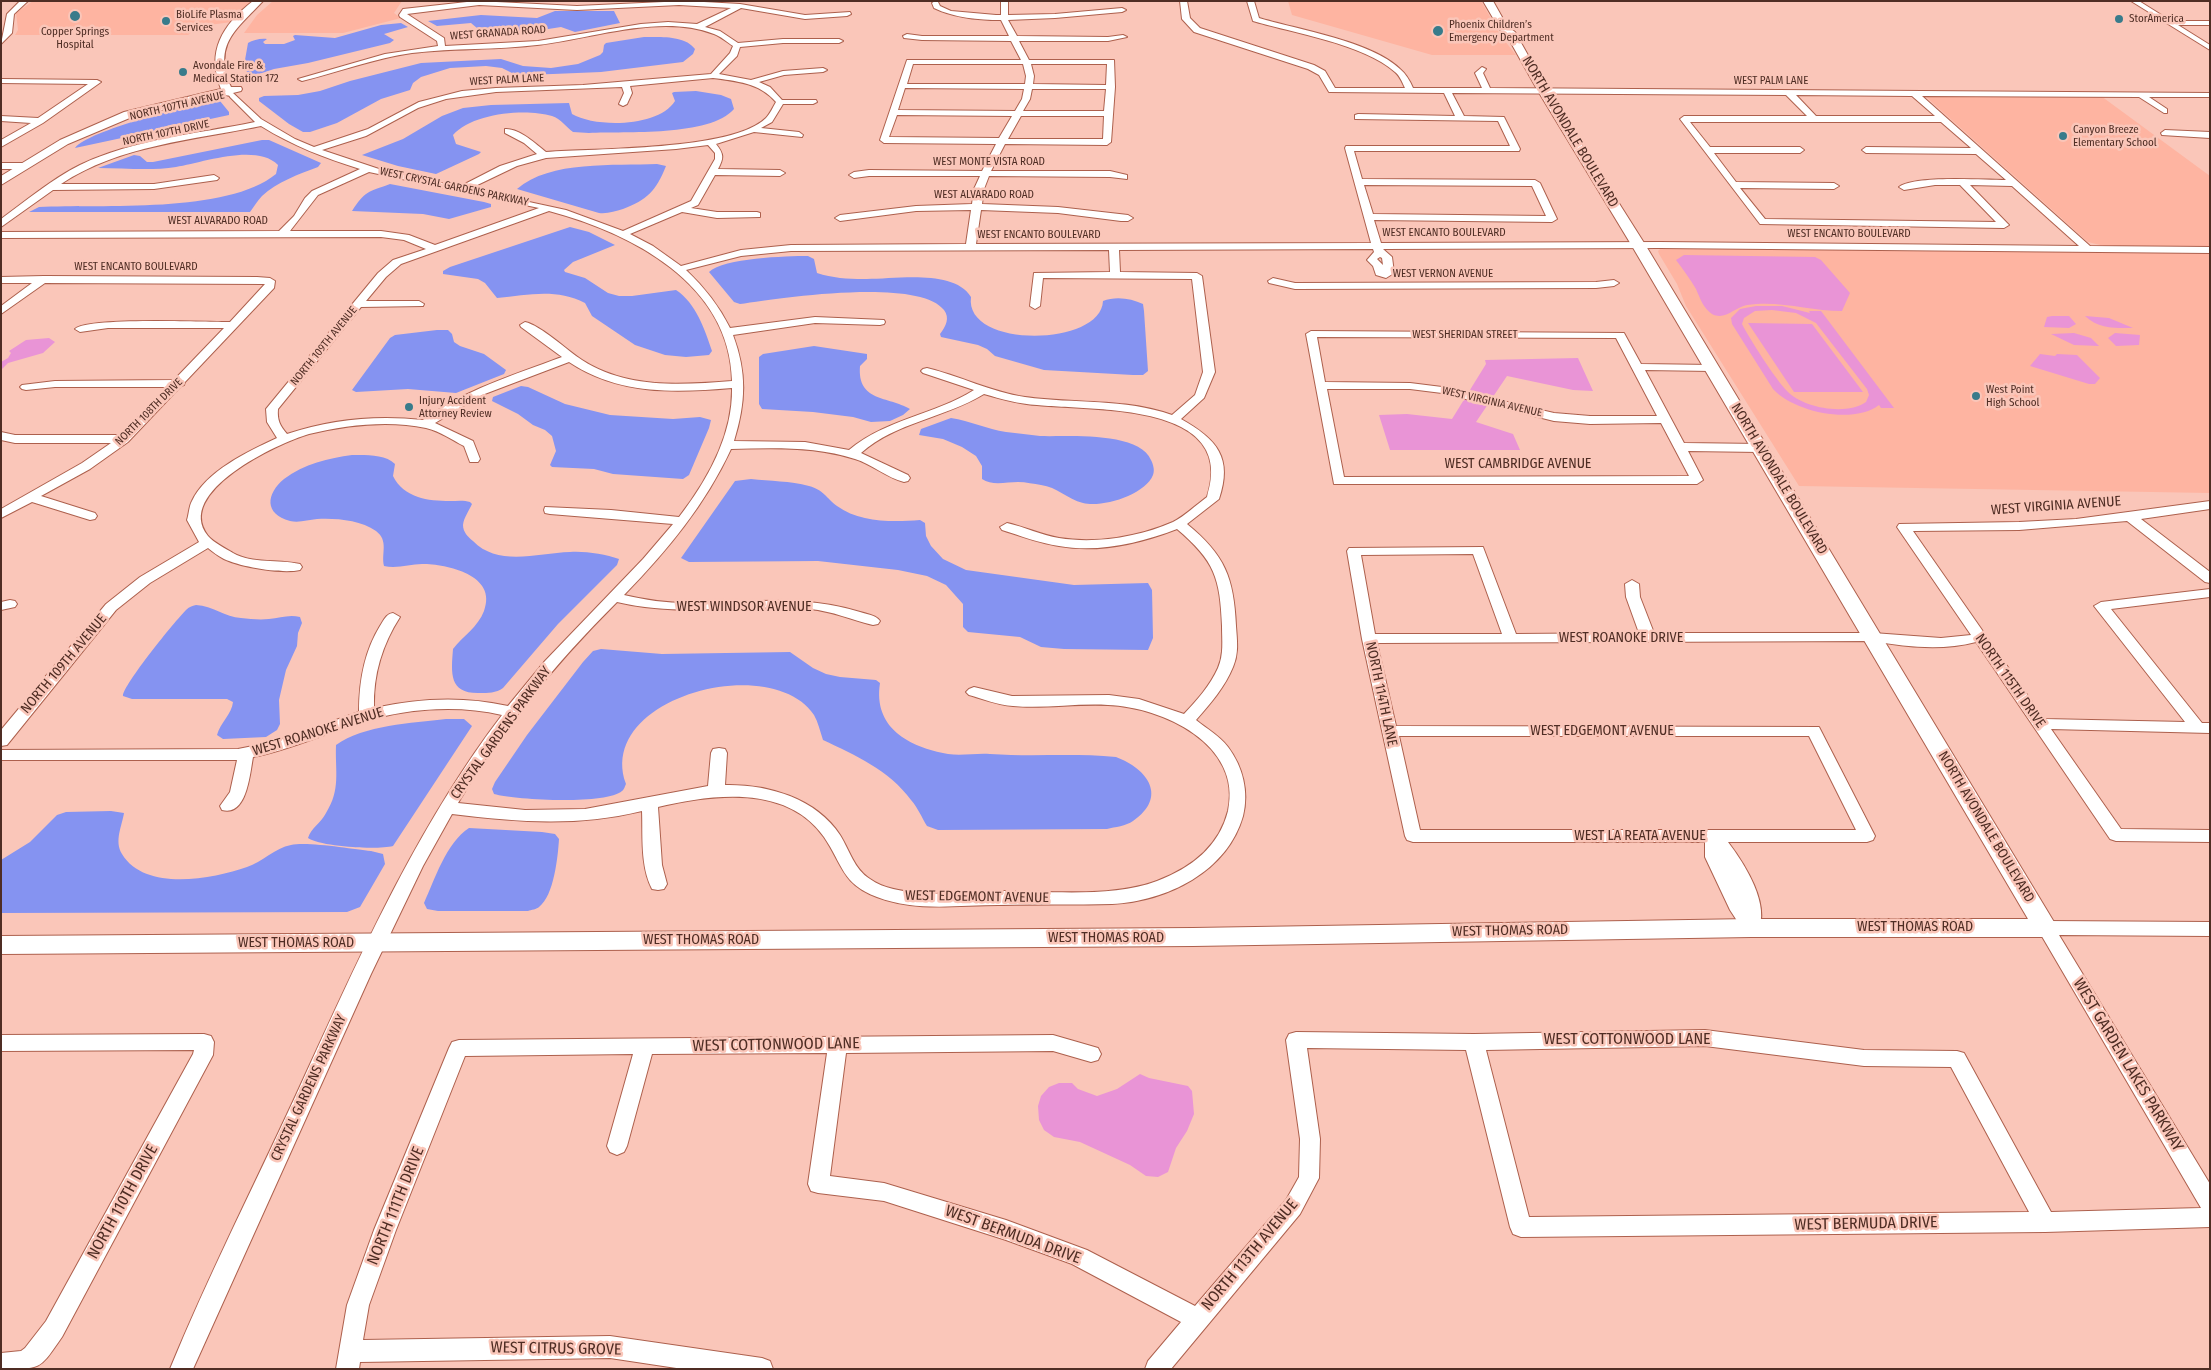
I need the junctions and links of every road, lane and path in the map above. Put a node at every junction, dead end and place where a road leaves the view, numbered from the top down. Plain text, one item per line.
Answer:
1 (25, 1) edge
2 (259, 1) edge
3 (268, 1) edge
4 (583, 1) edge
5 (1005, 1) edge
6 (1183, 1) edge
7 (1250, 1) edge
8 (1488, 1) edge
9 (1500, 1) edge
10 (2134, 1) edge
11 (936, 3) dead end
12 (740, 6) junction
13 (577, 8) junction
14 (1122, 10) dead end
15 (847, 14) dead end
16 (2194, 14) dead end
17 (1004, 17) junction
18 (2170, 23) junction
19 (2210, 23) edge
20 (698, 27) junction
21 (1510, 32) junction
22 (1204, 34) junction
23 (907, 36) dead end
24 (1123, 37) dead end
25 (1190, 37) dead end
26 (1014, 38) junction
27 (839, 41) dead end
28 (1, 42) edge
29 (541, 43) junction
30 (737, 45) junction
31 (548, 48) dead end
32 (2210, 48) edge
33 (442, 49) junction
34 (230, 61) junction
35 (1026, 62) junction
36 (219, 66) junction
37 (1482, 69) dead end
38 (823, 70) dead end
39 (713, 76) junction
40 (302, 79) dead end
41 (1, 81) edge
42 (21, 81) junction
43 (752, 82) junction
44 (625, 84) junction
45 (902, 86) junction
46 (1029, 87) junction
47 (1111, 87) junction
48 (8, 90) dead end
49 (1410, 90) junction
50 (1447, 91) junction
51 (1487, 91) junction
52 (1543, 91) junction
53 (232, 92) junction
54 (1789, 93) junction
55 (1914, 94) junction
56 (2141, 95) junction
57 (2210, 95) edge
58 (780, 102) junction
59 (813, 102) dead end
60 (623, 104) dead end
61 (145, 110) junction
62 (2164, 111) dead end
63 (894, 112) junction
64 (1018, 113) junction
65 (1110, 114) junction
66 (1358, 117) dead end
67 (1, 118) edge
68 (1460, 119) junction
69 (1814, 119) junction
70 (116, 120) junction
71 (1943, 120) junction
72 (40, 121) junction
73 (264, 123) junction
74 (755, 130) junction
75 (508, 132) dead end
76 (2166, 133) dead end
77 (799, 135) dead end
78 (2210, 135) edge
79 (1002, 141) junction
80 (711, 143) junction
81 (1, 144) edge
82 (314, 150) junction
83 (1706, 150) junction
84 (1800, 150) dead end
85 (1866, 150) dead end
86 (1978, 151) junction
87 (544, 155) junction
88 (1, 166) edge
89 (24, 166) junction
90 (368, 169) junction
91 (713, 172) junction
92 (780, 173) dead end
93 (986, 173) junction
94 (854, 176) dead end
95 (1124, 177) dead end
96 (214, 178) dead end
97 (1, 181) edge
98 (1359, 182) junction
99 (1963, 183) junction
100 (2014, 183) junction
101 (1733, 185) junction
102 (1834, 186) dead end
103 (52, 187) junction
104 (1904, 188) dead end
105 (462, 189) junction
106 (976, 207) junction
107 (548, 208) junction
108 (684, 210) junction
109 (757, 215) dead end
110 (1368, 217) junction
111 (840, 218) dead end
112 (1128, 218) dead end
113 (1, 224) edge
114 (1905, 224) junction
115 (1, 234) edge
116 (282, 234) junction
117 (622, 234) junction
118 (1638, 246) junction
119 (970, 247) junction
120 (1114, 247) junction
121 (1925, 247) junction
122 (433, 248) junction
123 (1377, 249) junction
124 (2088, 249) junction
125 (2210, 250) edge
126 (680, 269) junction
127 (1115, 275) junction
128 (1, 280) edge
129 (44, 280) junction
130 (270, 281) joint
131 (1273, 281) dead end
132 (1614, 283) dead end
133 (1390, 287) junction
134 (358, 304) junction
135 (419, 304) dead end
136 (1035, 306) dead end
137 (1, 311) edge
138 (880, 322) dead end
139 (233, 325) junction
140 (525, 325) dead end
141 (80, 330) dead end
142 (728, 332) junction
143 (572, 357) junction
144 (1637, 367) junction
145 (1712, 368) junction
146 (928, 371) dead end
147 (180, 383) junction
148 (739, 384) junction
149 (1320, 385) junction
150 (26, 387) dead end
151 (984, 389) junction
152 (1175, 419) junction
153 (1665, 420) junction
154 (426, 424) junction
155 (1, 436) edge
156 (124, 439) junction
157 (285, 439) junction
158 (727, 445) junction
159 (1679, 447) junction
160 (1760, 448) junction
161 (852, 454) junction
162 (474, 459) dead end
163 (904, 478) dead end
164 (30, 498) junction
165 (2210, 505) edge
166 (550, 510) dead end
167 (1, 514) edge
168 (90, 516) dead end
169 (2130, 517) junction
170 (682, 521) junction
171 (1179, 524) junction
172 (1007, 527) dead end
173 (1904, 527) joint
174 (207, 543) junction
175 (295, 568) dead end
176 (2210, 579) edge
177 (1632, 584) dead end
178 (2210, 593) edge
179 (615, 597) junction
180 (393, 616) dead end
181 (873, 621) dead end
182 (1873, 637) junction
183 (1979, 637) junction
184 (1510, 638) junction
185 (1648, 638) junction
186 (1370, 639) junction
187 (974, 692) dead end
188 (513, 712) junction
189 (367, 716) junction
190 (1187, 721) junction
191 (2040, 724) junction
192 (2204, 728) edge
193 (1389, 731) junction
194 (1, 741) edge
195 (719, 753) dead end
196 (246, 754) junction
197 (1, 755) edge
198 (716, 790) junction
199 (650, 803) junction
200 (228, 806) dead end
201 (446, 808) junction
202 (1413, 836) joint
203 (1713, 836) junction
204 (1867, 836) joint
205 (2210, 836) edge
206 (658, 884) dead end
207 (1751, 928) junction
208 (2046, 928) junction
209 (2210, 929) edge
210 (377, 942) junction
211 (1, 945) edge
212 (1296, 1040) joint
213 (1474, 1042) junction
214 (1, 1043) edge
215 (838, 1044) junction
216 (460, 1048) joint
217 (644, 1048) junction
218 (1091, 1054) dead end
219 (617, 1146) dead end
220 (2210, 1203) edge
221 (2210, 1216) edge
222 (2044, 1222) junction
223 (1197, 1319) junction
224 (348, 1360) edge
225 (1, 1364) edge
226 (181, 1369) edge
227 (762, 1369) edge
228 (1156, 1369) edge

1 - 28 street
2 - 36 main road
3 - 34 main road, NORTH 107TH AVENUE
4 - 13 street
5 - 17 street
6 - 22 street
7 - 49 street
8 - 21 main road, NORTH AVONDALE BOULEVARD
9 - 21 main road, NORTH AVONDALE BOULEVARD
10 - 18 street
11 - 17 street
12 - 13 street
12 - 15 street
12 - 20 street
13 - 33 street
14 - 17 street
16 - 19 street
17 - 26 street
18 - 19 street
18 - 32 street
20 - 29 street, WEST GRANADA ROAD
20 - 30 street, WEST GRANADA ROAD
21 - 52 main road, NORTH AVONDALE BOULEVARD
22 - 25 street
22 - 49 street, WEST PALM LANE
23 - 26 street
24 - 26 street
26 - 35 street
27 - 30 street
29 - 31 street
29 - 33 street, WEST GRANADA ROAD
30 - 39 street
33 - 40 street, WEST GRANADA ROAD
34 - 36 main road
34 - 53 main road, NORTH 107TH AVENUE
35 - 45 street
35 - 46 street
35 - 47 street
36 - 53 main road, NORTH 107TH AVENUE
36 - 61 main road
37 - 51 street
38 - 43 street
39 - 43 street, WEST PALM LANE
39 - 44 street, WEST PALM LANE
41 - 42 street
42 - 48 street
42 - 72 street
43 - 58 street
44 - 60 street
44 - 82 street, WEST PALM LANE
45 - 46 street
45 - 63 street
46 - 47 street
46 - 64 street
47 - 65 street
49 - 50 street, WEST PALM LANE
50 - 51 street, WEST PALM LANE
50 - 68 street
51 - 52 street, WEST PALM LANE
52 - 54 street, WEST PALM LANE
52 - 118 main road, NORTH AVONDALE BOULEVARD
53 - 61 main road, NORTH 107TH AVENUE
53 - 70 main road, NORTH 107TH AVENUE
53 - 73 street, WEST CRYSTAL GARDENS PARKWAY
54 - 55 street, WEST PALM LANE
54 - 69 street
55 - 56 street, WEST PALM LANE
55 - 71 street
56 - 57 street, WEST PALM LANE
56 - 62 street
58 - 59 street
58 - 74 street
61 - 70 main road, NORTH 107TH AVENUE
63 - 64 street
63 - 79 street
64 - 65 street
64 - 79 street
65 - 79 street
66 - 68 street
67 - 72 street
68 - 98 street
69 - 71 street
69 - 83 street
70 - 89 main road, NORTH 107TH AVENUE
71 - 86 street
72 - 81 street
73 - 82 street, WEST CRYSTAL GARDENS PARKWAY
73 - 103 street, NORTH 107TH DRIVE
74 - 77 street
74 - 80 street
75 - 87 street
76 - 78 street
79 - 93 street
80 - 87 street
80 - 91 street
82 - 90 street, WEST CRYSTAL GARDENS PARKWAY
83 - 84 street
83 - 101 street
85 - 86 street
86 - 100 street
87 - 105 street
88 - 89 street
89 - 97 main road, NORTH 107TH AVENUE
90 - 105 street, WEST CRYSTAL GARDENS PARKWAY
90 - 116 street
91 - 92 street
91 - 108 street
93 - 94 street, WEST MONTE VISTA ROAD
93 - 95 street, WEST MONTE VISTA ROAD
93 - 106 street
96 - 103 street
98 - 110 street
98 - 110 street
99 - 100 street
99 - 104 street
99 - 114 street
100 - 124 street
101 - 102 street
101 - 114 street
103 - 113 street, NORTH 107TH DRIVE
105 - 107 street, WEST CRYSTAL GARDENS PARKWAY
106 - 111 street, WEST ALVARADO ROAD
106 - 112 street, WEST ALVARADO ROAD
106 - 119 street
107 - 117 street, WEST CRYSTAL GARDENS PARKWAY
107 - 122 street, NORTH 109TH AVENUE
108 - 109 street
108 - 117 street
110 - 123 street
114 - 121 street
115 - 116 street, WEST ALVARADO ROAD
116 - 122 street, WEST ALVARADO ROAD
117 - 126 street, WEST CRYSTAL GARDENS PARKWAY
118 - 121 street, WEST ENCANTO BOULEVARD
118 - 123 street, WEST ENCANTO BOULEVARD
118 - 145 main road, NORTH AVONDALE BOULEVARD
119 - 120 street, WEST ENCANTO BOULEVARD
119 - 126 street, WEST ENCANTO BOULEVARD
120 - 123 street, WEST ENCANTO BOULEVARD
120 - 127 street
121 - 124 street, WEST ENCANTO BOULEVARD
122 - 134 street, NORTH 109TH AVENUE
123 - 133 street
124 - 125 street, WEST ENCANTO BOULEVARD
126 - 142 street, CRYSTAL GARDENS PARKWAY
127 - 136 street
127 - 152 street
128 - 129 street, WEST ENCANTO BOULEVARD
129 - 130 street, WEST ENCANTO BOULEVARD
129 - 137 street
130 - 139 street, NORTH 108TH DRIVE
131 - 133 street, WEST VERNON AVENUE
132 - 133 street, WEST VERNON AVENUE
134 - 135 street
134 - 157 street, NORTH 109TH AVENUE
138 - 142 street
139 - 141 street
139 - 147 street, NORTH 108TH DRIVE
140 - 143 street
142 - 148 street, CRYSTAL GARDENS PARKWAY
143 - 148 street
143 - 154 street
144 - 145 street
144 - 149 street, WEST SHERIDAN STREET
144 - 153 street
145 - 160 main road, NORTH AVONDALE BOULEVARD
146 - 151 street
147 - 150 street
147 - 156 street, NORTH 108TH DRIVE
148 - 158 street, CRYSTAL GARDENS PARKWAY
149 - 153 street, WEST VIRGINIA AVENUE
149 - 159 street, WEST CAMBRIDGE AVENUE
151 - 152 street
151 - 161 street
152 - 171 street
153 - 159 street
154 - 157 street
154 - 162 street
155 - 156 street
156 - 164 street, NORTH 108TH DRIVE
157 - 174 street
158 - 161 street
158 - 170 street, CRYSTAL GARDENS PARKWAY
159 - 160 street
160 - 182 main road, NORTH AVONDALE BOULEVARD
161 - 163 street
164 - 167 street, NORTH 108TH DRIVE
164 - 168 street
165 - 169 street, WEST VIRGINIA AVENUE
166 - 170 street
169 - 173 street, WEST VIRGINIA AVENUE
169 - 176 street
170 - 179 street, CRYSTAL GARDENS PARKWAY
171 - 172 street
171 - 190 street
173 - 183 street, NORTH 115TH DRIVE
174 - 175 street
174 - 194 street, NORTH 109TH AVENUE
177 - 185 street
178 - 192 street
179 - 181 street, WEST WINDSOR AVENUE
179 - 188 street, CRYSTAL GARDENS PARKWAY
180 - 189 street
182 - 183 street, WEST ROANOKE DRIVE
182 - 185 street, WEST ROANOKE DRIVE
182 - 208 main road, NORTH AVONDALE BOULEVARD
183 - 191 street, NORTH 115TH DRIVE
184 - 185 street, WEST ROANOKE DRIVE
184 - 186 street, WEST ROANOKE DRIVE
184 - 186 street, NORTH 114TH LANE
186 - 193 street, NORTH 114TH LANE
187 - 190 street
188 - 189 street, WEST ROANOKE AVENUE
188 - 201 street, CRYSTAL GARDENS PARKWAY
189 - 196 street, WEST ROANOKE AVENUE
190 - 198 street, WEST EDGEMONT AVENUE
191 - 192 street
191 - 205 street, NORTH 115TH DRIVE
193 - 202 street, NORTH 114TH LANE
193 - 204 street, WEST EDGEMONT AVENUE
195 - 198 street
196 - 197 street, WEST ROANOKE AVENUE
196 - 200 street
198 - 199 street, WEST EDGEMONT AVENUE
199 - 201 street, WEST EDGEMONT AVENUE
199 - 206 street
201 - 210 street, CRYSTAL GARDENS PARKWAY
202 - 203 street, WEST LA REATA AVENUE
203 - 204 street, WEST LA REATA AVENUE
203 - 207 street
207 - 208 main road, WEST THOMAS ROAD
207 - 210 main road, WEST THOMAS ROAD
208 - 209 street, WEST THOMAS ROAD
208 - 220 street, WEST GARDEN LAKES PARKWAY
210 - 211 main road, WEST THOMAS ROAD
210 - 226 street, CRYSTAL GARDENS PARKWAY
212 - 213 street, WEST COTTONWOOD LANE
212 - 223 street, NORTH 113TH AVENUE
213 - 222 street, WEST COTTONWOOD LANE
213 - 222 street, WEST BERMUDA DRIVE
214 - 225 street, NORTH 110TH DRIVE
215 - 217 street, WEST COTTONWOOD LANE
215 - 218 street, WEST COTTONWOOD LANE
215 - 223 street, WEST BERMUDA DRIVE
216 - 217 street, WEST COTTONWOOD LANE
216 - 224 street, NORTH 111TH DRIVE
217 - 219 street
221 - 222 street, WEST BERMUDA DRIVE
223 - 228 street, NORTH 113TH AVENUE
224 - 227 street, WEST CITRUS GROVE

